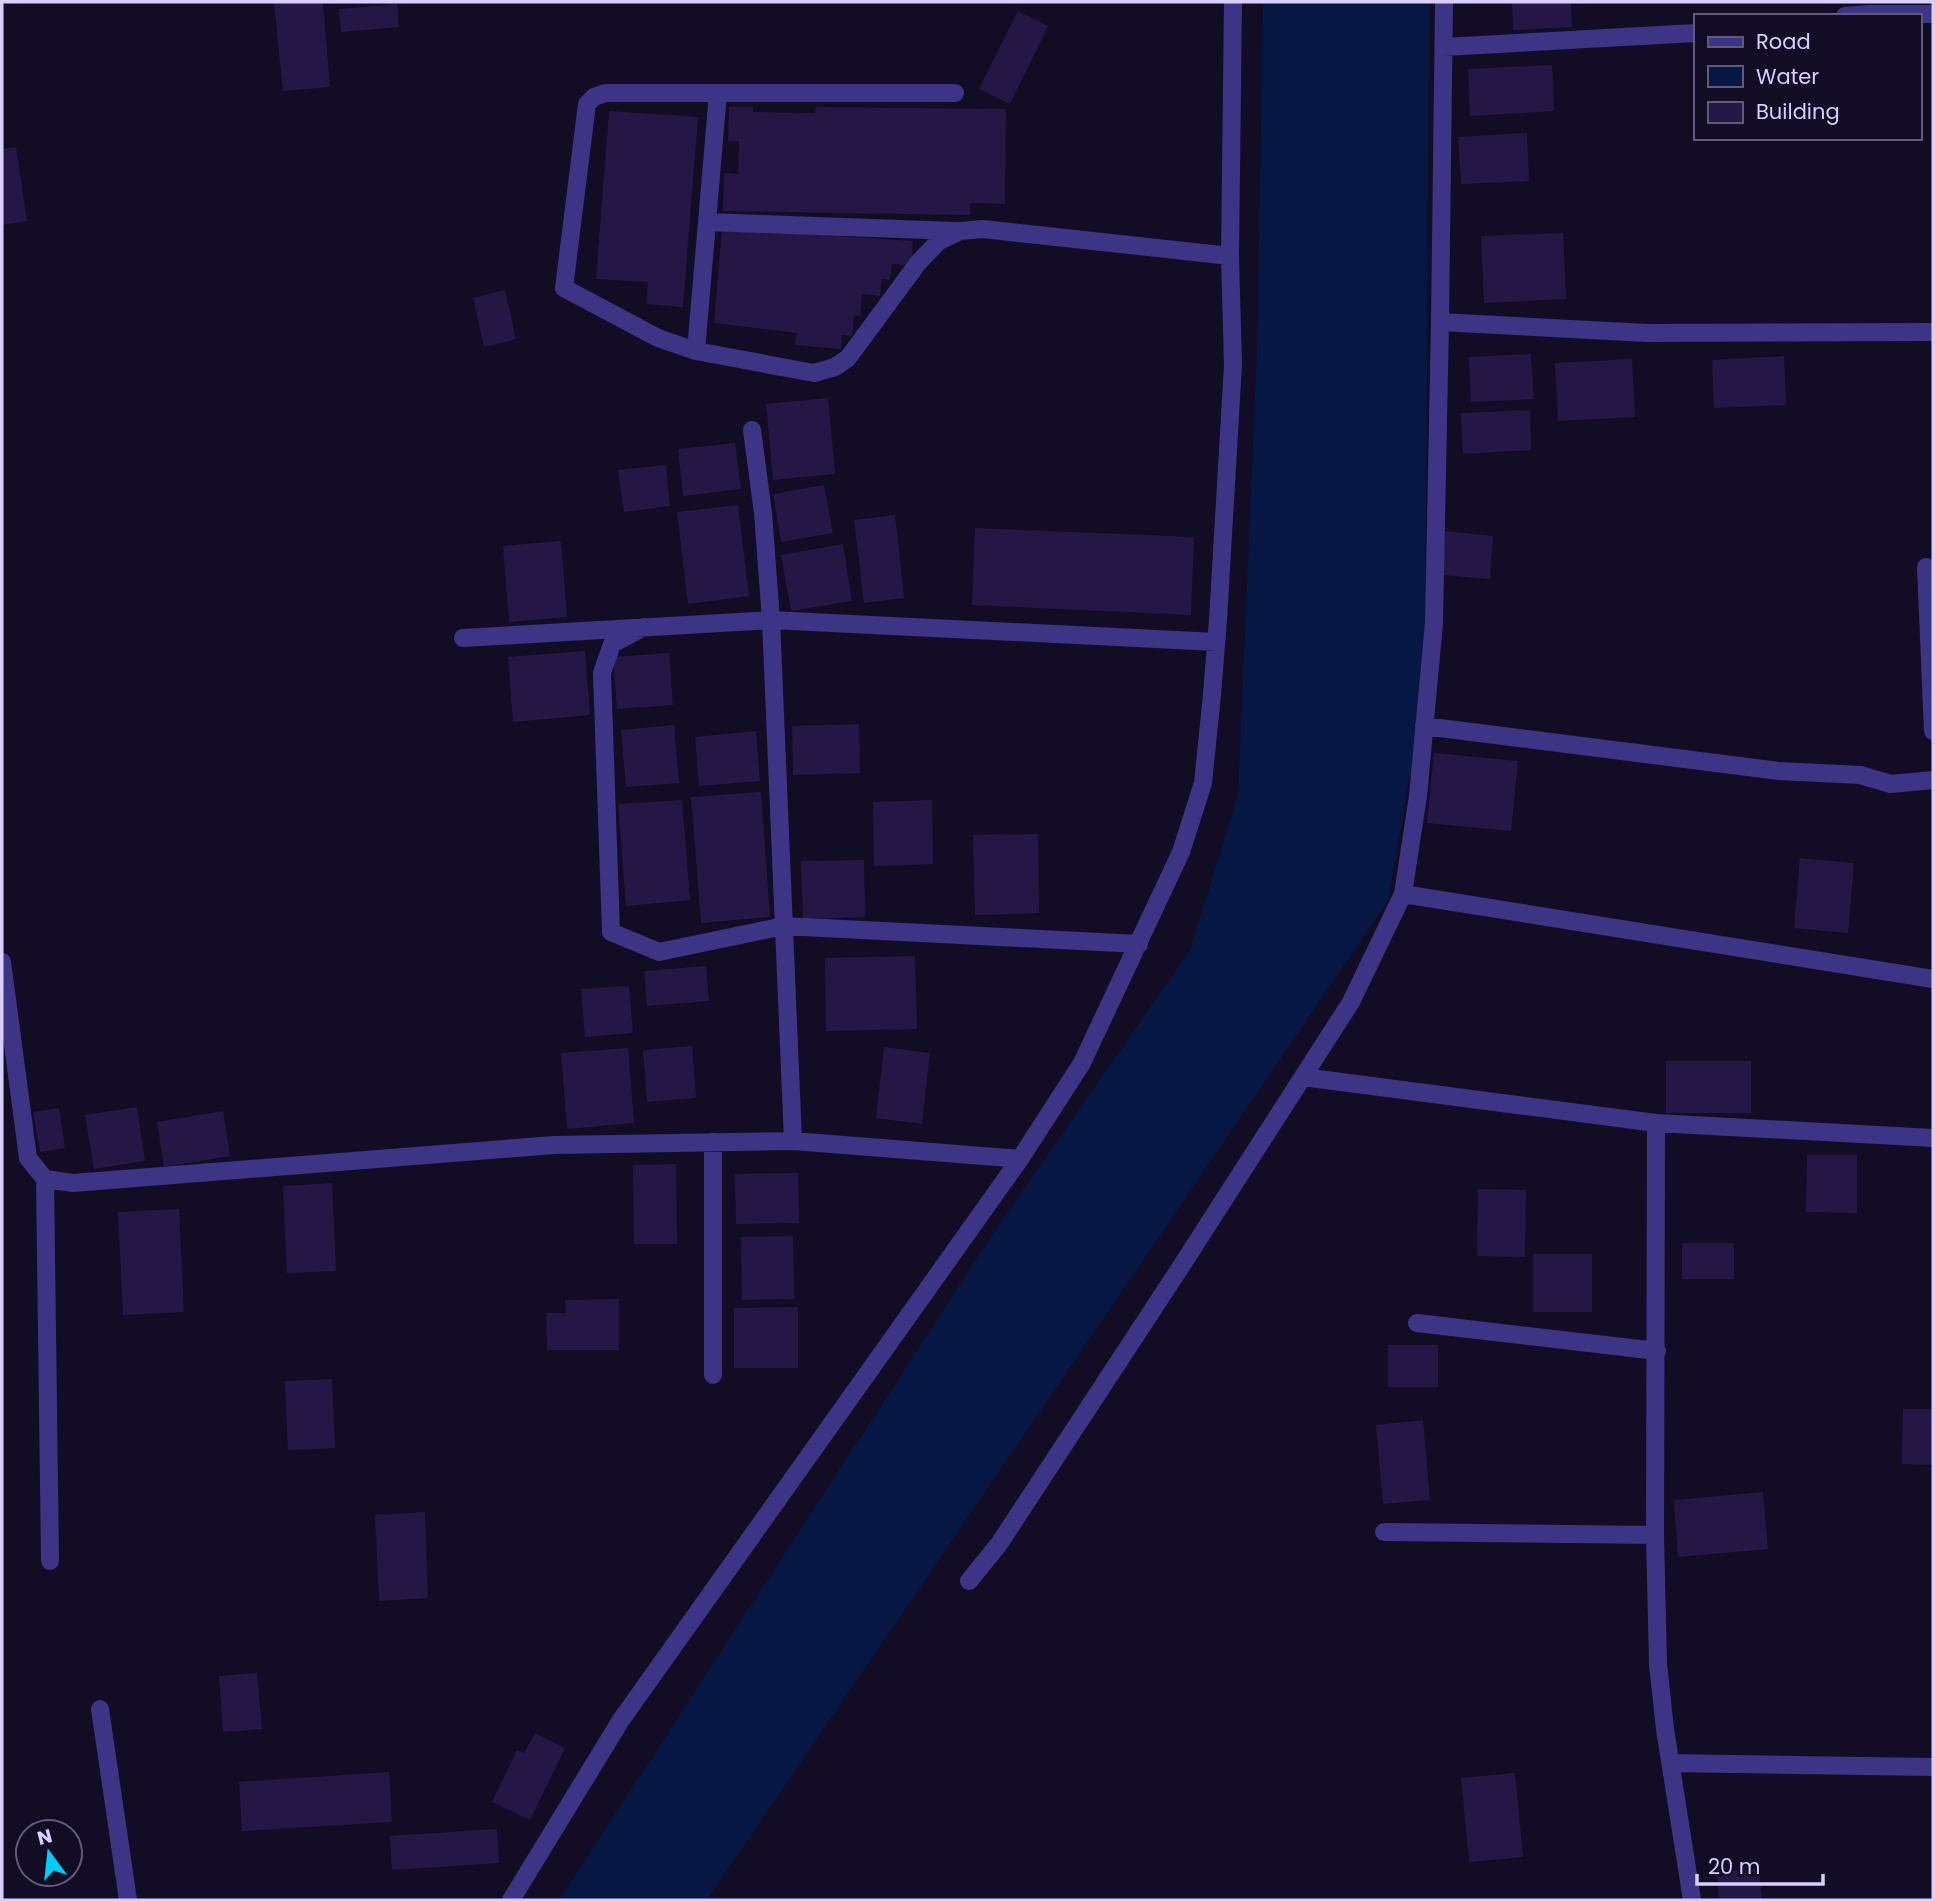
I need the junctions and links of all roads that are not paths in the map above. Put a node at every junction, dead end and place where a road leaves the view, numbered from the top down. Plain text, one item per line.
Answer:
1 (1233, 2) edge
2 (1444, 2) edge
3 (1870, 14) edge
4 (1921, 14) edge
5 (1694, 33) edge
6 (1444, 47) junction
7 (718, 93) junction
8 (955, 93) dead end
9 (707, 222) junction
10 (960, 231) junction
11 (1230, 256) junction
12 (1440, 322) junction
13 (1933, 332) edge
14 (696, 351) junction
15 (752, 430) dead end
16 (1926, 567) dead end
17 (771, 620) junction
18 (644, 627) junction
19 (463, 638) dead end
20 (1216, 642) junction
21 (1424, 726) junction
22 (1933, 732) edge
23 (1933, 780) edge
24 (1403, 894) junction
25 (784, 926) junction
26 (1139, 944) junction
27 (2, 962) edge
28 (1933, 979) edge
29 (1303, 1077) junction
30 (1656, 1123) junction
31 (1933, 1138) edge
32 (793, 1141) junction
33 (713, 1142) junction
34 (1020, 1159) junction
35 (45, 1179) junction
36 (1417, 1323) dead end
37 (1657, 1351) junction
38 (713, 1375) dead end
39 (1384, 1532) dead end
40 (1655, 1535) junction
41 (50, 1561) dead end
42 (969, 1581) dead end
43 (100, 1709) dead end
44 (1671, 1763) junction
45 (1933, 1767) edge
46 (128, 1900) edge
47 (511, 1900) edge
48 (1692, 1900) edge

1 - 11 street
2 - 6 street
3 - 4 street
5 - 6 street
6 - 12 street
7 - 8 street
7 - 9 street
7 - 14 street
9 - 10 street
9 - 14 street
10 - 11 street
10 - 14 street
11 - 20 street
12 - 13 street
12 - 21 street
15 - 17 street
16 - 22 street
17 - 18 street
17 - 20 street
17 - 25 street
18 - 19 street
18 - 25 street
20 - 26 street
21 - 23 street
21 - 24 street
24 - 28 street
24 - 29 street
25 - 26 street
25 - 32 street
26 - 34 street
27 - 35 street
29 - 30 street
29 - 42 street
30 - 31 street
30 - 37 street
32 - 33 street
32 - 34 street
33 - 35 street
33 - 38 street
34 - 47 street
35 - 41 street
36 - 37 street
37 - 40 street
39 - 40 street
40 - 44 street
43 - 46 street
44 - 45 street
44 - 48 street

